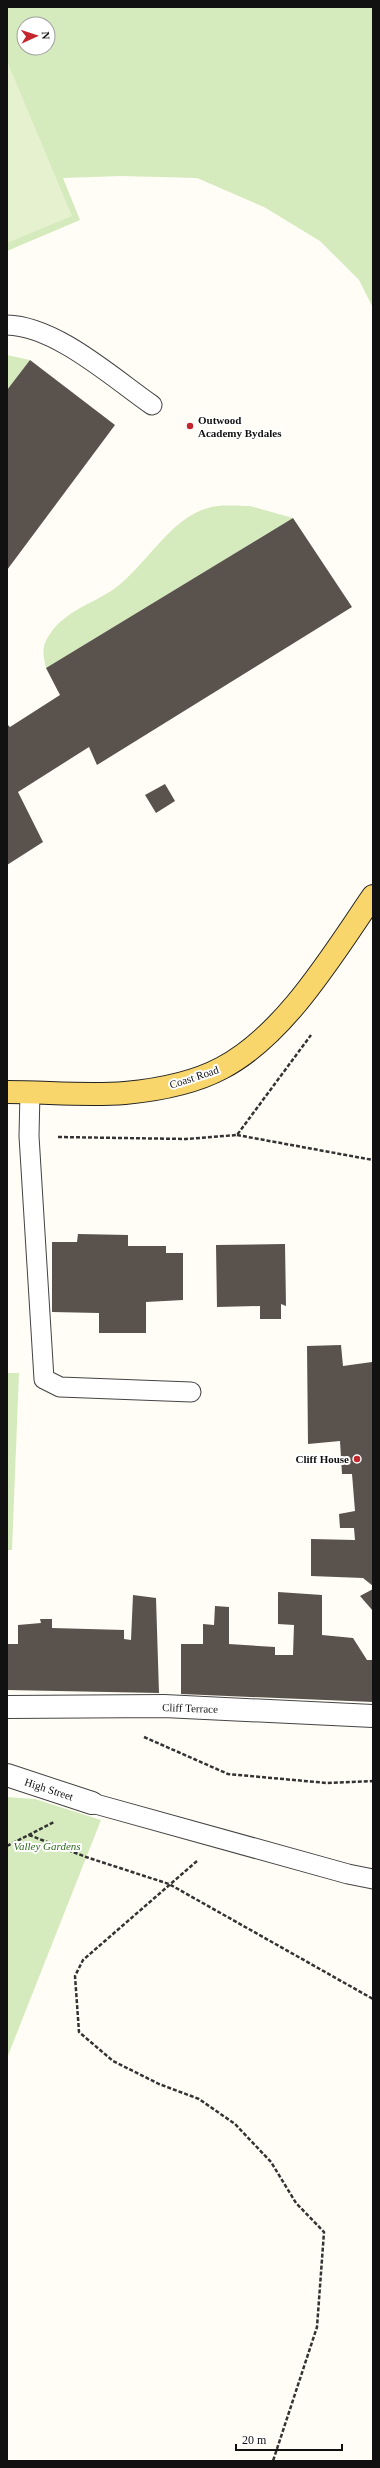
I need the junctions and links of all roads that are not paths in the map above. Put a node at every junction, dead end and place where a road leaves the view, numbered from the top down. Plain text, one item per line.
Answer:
1 (7, 325) edge
2 (152, 405) dead end
3 (373, 896) edge
4 (7, 1092) edge
5 (30, 1092) junction
6 (191, 1392) dead end
7 (7, 1707) edge
8 (373, 1716) edge
9 (7, 1775) edge
10 (92, 1803) joint
11 (373, 1879) edge

1 - 2 lane
3 - 5 main road, Coast Road
4 - 5 main road, Coast Road
5 - 6 lane
7 - 8 street, Cliff Terrace
9 - 10 street, High Street
10 - 11 lane

